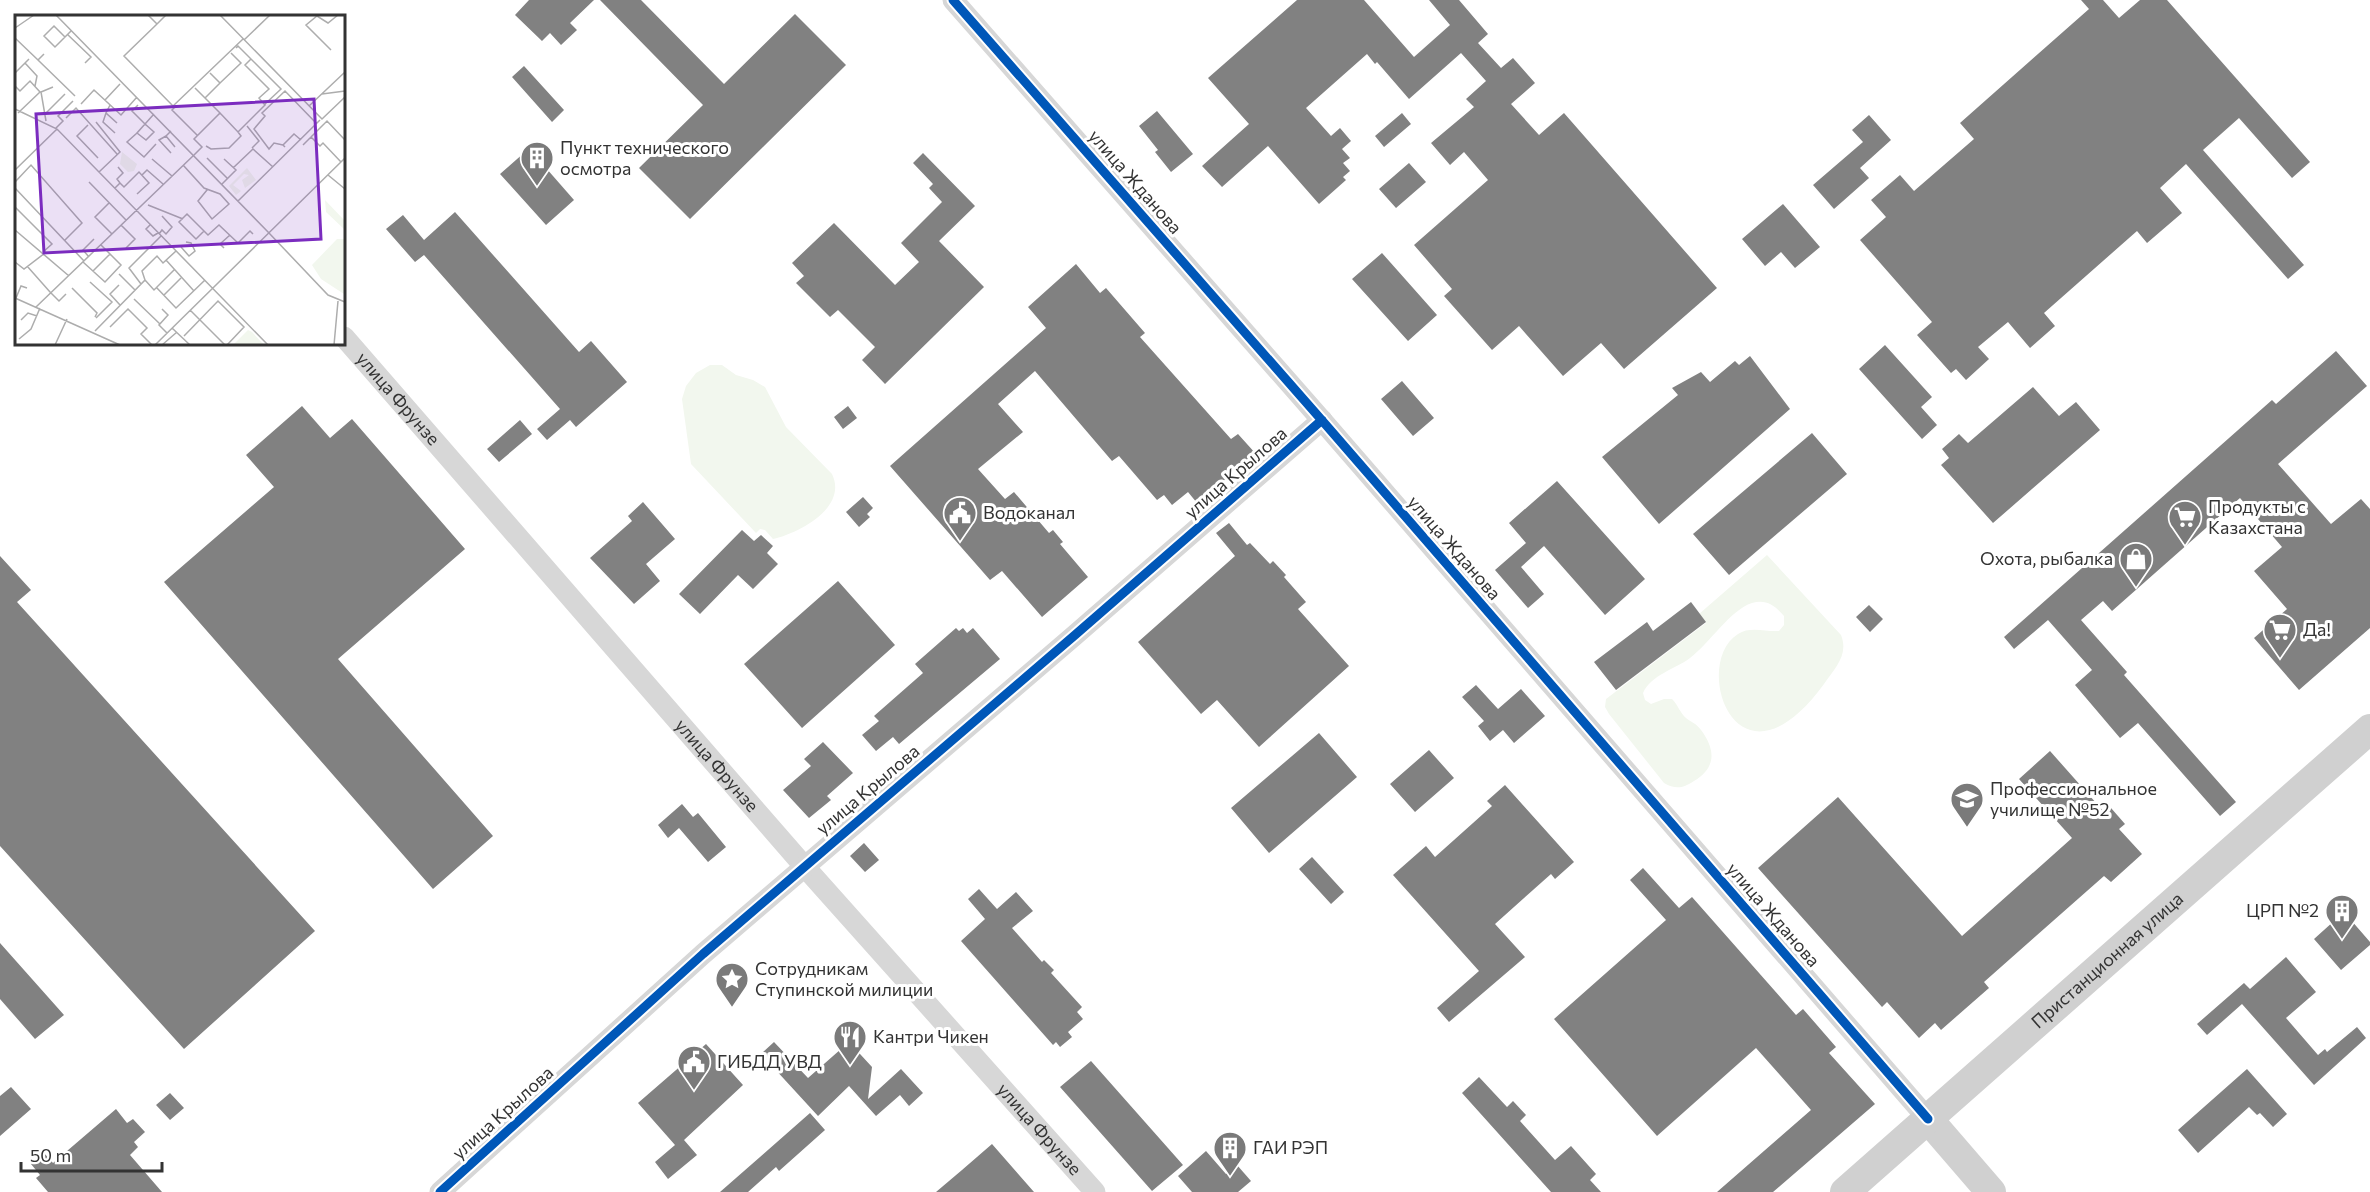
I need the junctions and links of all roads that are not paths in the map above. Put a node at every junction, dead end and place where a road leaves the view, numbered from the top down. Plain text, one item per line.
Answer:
1 (953, 0) edge
2 (345, 338) edge
3 (1322, 420) junction
4 (2370, 729) edge
5 (804, 866) junction
6 (1928, 1119) junction
7 (440, 1192) edge
8 (1095, 1192) edge
9 (1845, 1192) edge
10 (1991, 1192) edge

1 - 3 street, улица Жданова
2 - 5 street, улица Фрунзе
3 - 5 street, улица Крылова
3 - 6 street, улица Жданова
4 - 6 main road, Пристанционная улица
5 - 7 street, улица Крылова
5 - 8 street, улица Фрунзе
6 - 9 main road, Пристанционная улица
6 - 10 main road

